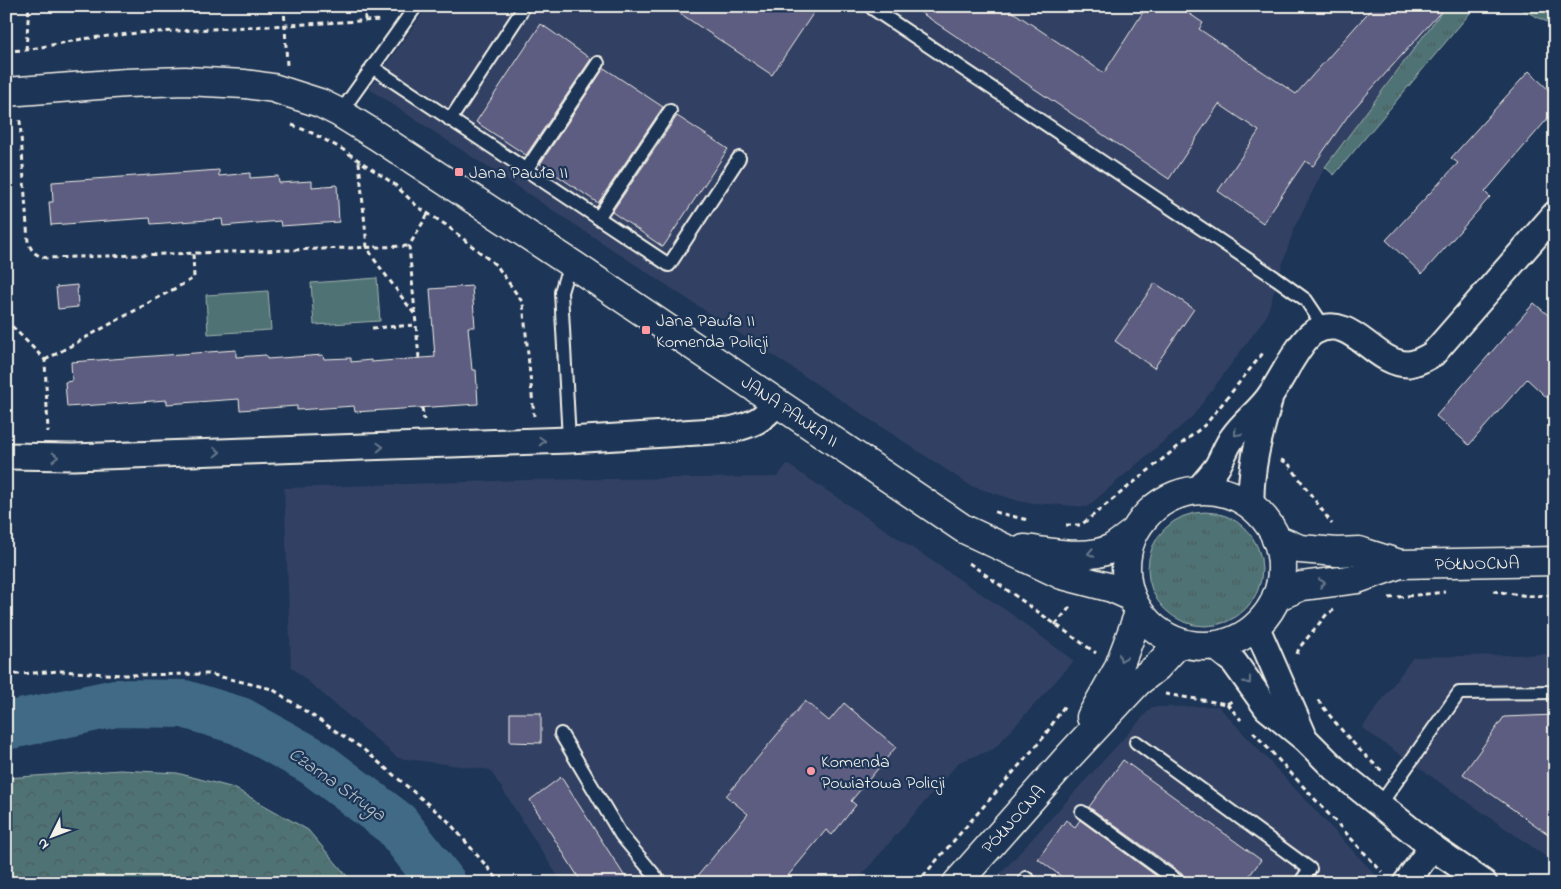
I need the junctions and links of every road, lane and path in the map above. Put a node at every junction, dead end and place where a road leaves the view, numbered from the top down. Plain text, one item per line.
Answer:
1 (29, 6) edge
2 (284, 6) edge
3 (365, 6) edge
4 (416, 6) edge
5 (872, 8) dead end
6 (521, 12) dead end
7 (366, 20) junction
8 (285, 24) junction
9 (380, 28) dead end
10 (26, 50) junction
11 (6, 51) edge
12 (598, 63) dead end
13 (372, 67) junction
14 (288, 74) dead end
15 (6, 92) edge
16 (670, 111) dead end
17 (340, 113) junction
18 (30, 119) dead end
19 (13, 120) dead end
20 (20, 120) junction
21 (450, 120) junction
22 (289, 124) dead end
23 (738, 158) dead end
24 (359, 161) junction
25 (526, 170) junction
26 (428, 214) junction
27 (1555, 214) edge
28 (598, 218) junction
29 (409, 246) junction
30 (367, 247) junction
31 (193, 253) junction
32 (574, 266) junction
33 (6, 301) edge
34 (415, 315) junction
35 (416, 325) junction
36 (1324, 327) junction
37 (372, 328) dead end
38 (1268, 346) dead end
39 (419, 358) dead end
40 (45, 360) junction
41 (1270, 397) junction
42 (778, 402) junction
43 (422, 408) dead end
44 (535, 422) dead end
45 (424, 425) dead end
46 (48, 436) dead end
47 (569, 440) junction
48 (6, 456) edge
49 (1198, 490) junction
50 (1250, 506) junction
51 (988, 510) dead end
52 (1032, 522) dead end
53 (1058, 525) dead end
54 (1134, 532) junction
55 (1276, 539) junction
56 (998, 545) junction
57 (1555, 561) edge
58 (1400, 564) junction
59 (1484, 590) dead end
60 (1446, 592) dead end
61 (1555, 595) edge
62 (1276, 597) junction
63 (1387, 598) dead end
64 (1135, 604) junction
65 (1341, 606) dead end
66 (1256, 626) junction
67 (1179, 643) junction
68 (1214, 646) junction
69 (1095, 652) dead end
70 (1090, 660) dead end
71 (1294, 661) dead end
72 (6, 675) edge
73 (1555, 692) edge
74 (1068, 701) dead end
75 (1227, 704) dead end
76 (561, 734) dead end
77 (1304, 739) junction
78 (1136, 742) dead end
79 (1070, 755) junction
80 (1379, 806) junction
81 (1082, 812) dead end
82 (1432, 847) junction
83 (1395, 879) edge
84 (501, 883) edge
85 (661, 883) edge
86 (917, 883) edge
87 (957, 883) edge
88 (1180, 883) edge
89 (1300, 883) edge
90 (1484, 883) edge

1 - 10 path
2 - 8 path
3 - 7 path
4 - 13 lane
5 - 36 lane
6 - 21 lane
7 - 8 path
7 - 9 path
8 - 10 path
8 - 14 path
10 - 11 path
12 - 25 lane
13 - 17 lane
13 - 21 lane
15 - 17 street, JANA PAWŁA II
16 - 28 lane
17 - 32 street, JANA PAWŁA II
18 - 20 path
19 - 20 path
20 - 31 path
21 - 25 lane
22 - 24 path
23 - 28 lane
24 - 26 path
24 - 30 path
25 - 28 lane
26 - 29 path
26 - 44 path
27 - 36 street
29 - 30 path
29 - 34 path
30 - 31 path
30 - 34 path
31 - 40 path
32 - 42 street, JANA PAWŁA II
32 - 47 lane
33 - 40 path
34 - 35 path
35 - 37 path
35 - 39 path
36 - 41 street
38 - 53 path
40 - 46 path
41 -> 49 street
41 - 50 street
42 - 47 street
42 - 56 street, JANA PAWŁA II
43 - 45 path
48 -> 47 street
49 - 50 street
49 - 54 street
50 - 55 street
51 - 52 path
54 -> 56 street, JANA PAWŁA II
54 - 64 street
55 - 58 street
55 - 62 street
56 - 64 street, JANA PAWŁA II
57 - 58 street, PÓŁNOCNA
62 -> 58 street
59 - 61 path
60 - 63 path
62 - 66 street
64 - 67 street
64 -> 79 street
65 - 71 path
66 - 68 street
66 - 77 street
67 - 68 street
67 - 79 street
68 -> 77 street
69 - 70 path
72 - 84 path
73 - 80 lane
74 - 86 path
75 - 83 path
76 - 85 lane
77 - 80 street
78 - 89 lane
79 - 87 street, PÓŁNOCNA
80 - 82 street
81 - 88 lane
82 - 83 street
82 - 90 street

